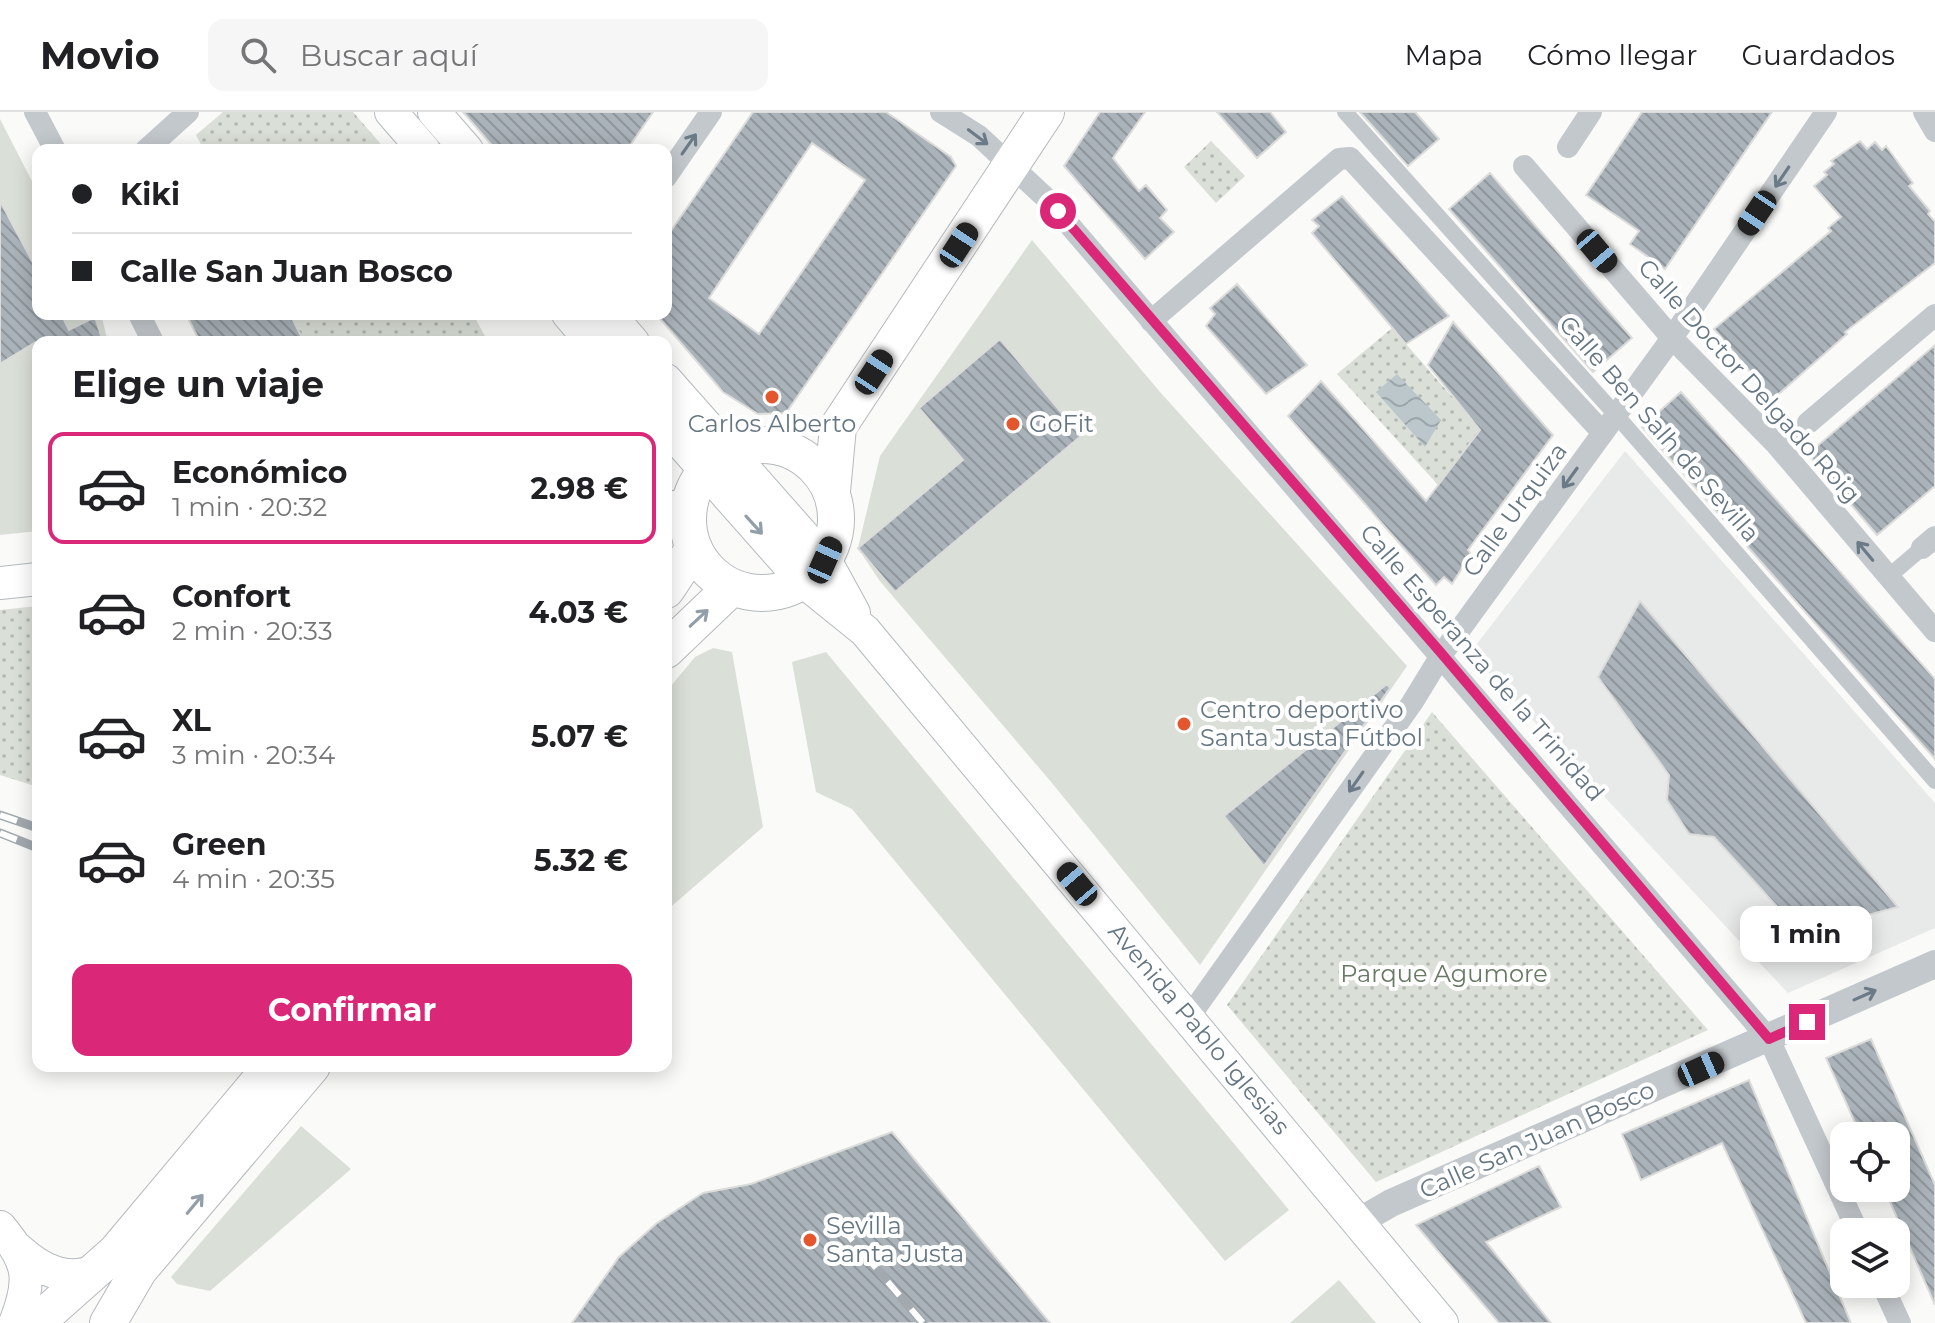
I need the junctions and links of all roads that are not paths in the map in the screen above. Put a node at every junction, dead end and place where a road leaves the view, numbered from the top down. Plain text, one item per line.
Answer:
1 (35, 112) edge
2 (188, 112) edge
3 (391, 112) edge
4 (434, 112) edge
5 (711, 112) edge
6 (941, 112) edge
7 (1046, 112) edge
8 (1345, 112) edge
9 (1591, 112) edge
10 (1826, 112) edge
11 (1924, 112) edge
12 (1935, 131) edge
13 (52, 144) edge
14 (153, 144) edge
15 (419, 144) edge
16 (462, 144) edge
17 (1568, 147) dead end
18 (1011, 165) junction
19 (1524, 166) dead end
20 (672, 168) edge
21 (1935, 315) edge
22 (573, 320) edge
23 (614, 320) edge
24 (1151, 321) junction
25 (587, 336) edge
26 (628, 336) edge
27 (1672, 338) junction
28 (672, 390) edge
29 (1808, 423) joint
30 (1610, 424) junction
31 (838, 427) junction
32 (672, 430) edge
33 (785, 447) junction
34 (1779, 448) junction
35 (717, 461) junction
36 (832, 491) junction
37 (678, 506) edge
38 (1929, 542) edge
39 (694, 548) junction
40 (814, 571) junction
41 (1887, 578) junction
42 (32, 580) edge
43 (672, 581) edge
44 (0, 583) edge
45 (732, 587) junction
46 (1935, 631) edge
47 (672, 644) edge
48 (1442, 654) junction
49 (1935, 781) edge
50 (1935, 964) edge
51 (1189, 1017) junction
52 (1769, 1039) junction
53 (267, 1072) edge
54 (306, 1072) edge
55 (1852, 1218) edge
56 (1360, 1221) junction
57 (9, 1238) edge
58 (122, 1259) junction
59 (1888, 1298) edge
60 (15, 1323) edge
61 (36, 1323) edge
62 (108, 1323) edge
63 (1442, 1323) edge
64 (1900, 1323) edge

1 - 13 street
2 - 14 street
3 - 15 main road
4 - 16 main road
20 -> 5 street
6 -> 18 street, Calle Esperanza de la Trinidad
7 - 18 main road
8 - 30 street, Calle Ben Salh de Sevilla
9 - 17 street
10 -> 27 street, Calle Urquiza
11 - 12 street
18 - 24 street, Calle Esperanza de la Trinidad
18 - 31 main road
19 - 27 street, Calle Doctor Delgado Roig
21 - 29 street
22 - 25 main road
23 - 26 main road
24 - 30 street
24 - 48 street, Calle Esperanza de la Trinidad
27 - 30 street, Calle Urquiza
27 - 34 street, Calle Doctor Delgado Roig
28 - 35 main road
29 - 34 street
30 -> 48 street, Calle Urquiza
30 - 49 street, Calle Ben Salh de Sevilla
31 - 33 main road
31 - 36 main road
32 - 35 main road
33 - 35 main road
33 - 36 main road
41 -> 34 street, Calle Doctor Delgado Roig
35 - 37 main road
35 - 40 main road, Avenida Pablo Iglesias
36 - 40 main road
37 - 39 main road
38 - 41 street
39 - 43 main road
39 - 45 main road
40 - 45 main road
40 - 51 main road, Avenida Pablo Iglesias
41 - 46 street, Calle Doctor Delgado Roig
42 - 44 main road
47 -> 45 main road
48 -> 51 street, Calle Urquiza
48 - 52 street, Calle Esperanza de la Trinidad
52 -> 50 street, Calle San Juan Bosco
51 - 56 main road, Avenida Pablo Iglesias
52 - 55 street, Calle Esperanza de la Trinidad
52 - 56 street, Calle San Juan Bosco
53 - 58 main road
58 -> 54 main road
56 - 63 main road, Avenida Pablo Iglesias
57 - 58 main road
57 - 60 main road
58 - 61 main road
58 - 62 main road
59 - 64 street

